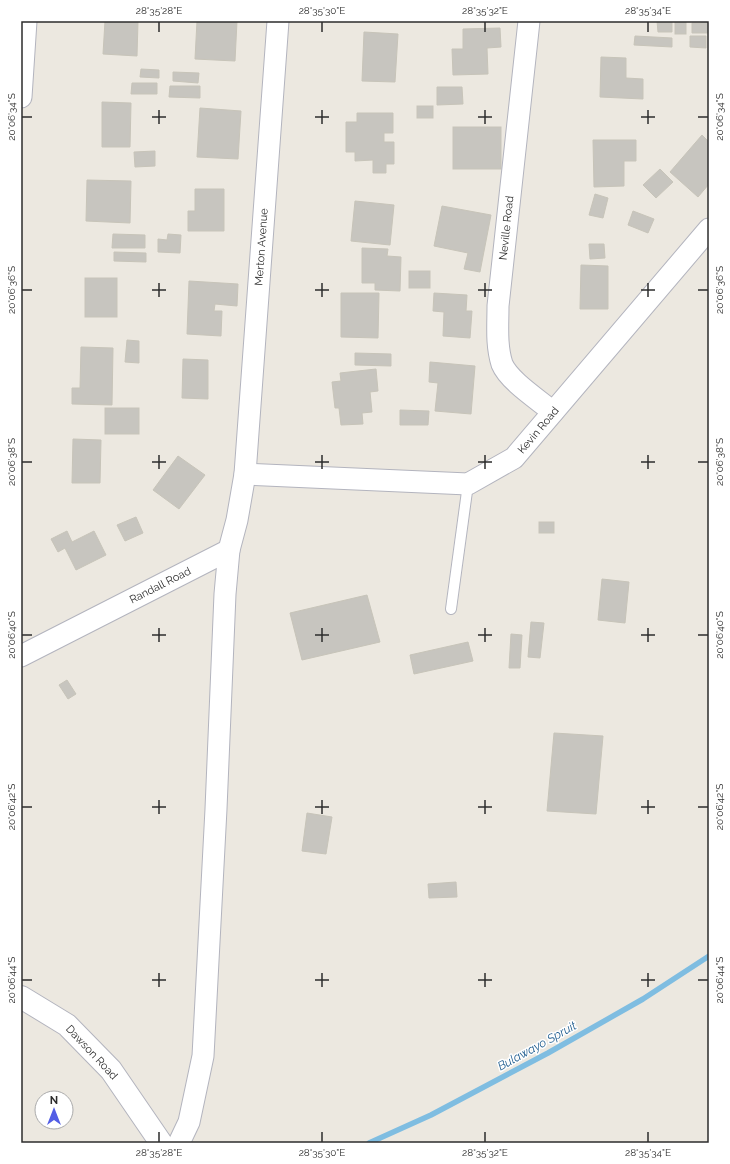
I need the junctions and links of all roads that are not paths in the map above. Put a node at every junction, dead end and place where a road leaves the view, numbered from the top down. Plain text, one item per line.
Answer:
1 (26, 21) edge
2 (278, 21) edge
3 (529, 21) edge
4 (21, 97) edge
5 (709, 229) edge
6 (554, 412) junction
7 (245, 474) junction
8 (468, 484) junction
9 (229, 550) junction
10 (451, 609) dead end
11 (22, 654) edge
12 (21, 997) edge
13 (161, 1143) edge
14 (180, 1143) edge

1 - 4 street
2 - 7 street, Merton Avenue
3 - 6 street, Neville Road
5 - 6 street, Kevin Road
6 - 8 street, Kevin Road
7 - 8 street
7 - 9 street
8 - 10 lane
9 - 11 street, Randall Road
9 - 14 street
12 - 13 street, Dawson Road

